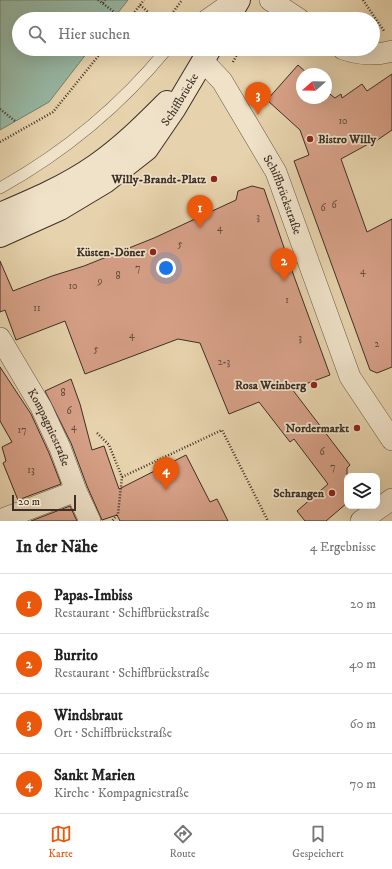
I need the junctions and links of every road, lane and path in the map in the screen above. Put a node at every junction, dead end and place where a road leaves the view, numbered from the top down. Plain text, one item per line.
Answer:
1 (98, 0) edge
2 (105, 0) edge
3 (144, 0) edge
4 (182, 0) edge
5 (227, 0) edge
6 (239, 0) edge
7 (270, 0) edge
8 (363, 0) edge
9 (102, 3) junction
10 (140, 5) junction
11 (114, 12) edge
12 (134, 12) edge
13 (148, 12) edge
14 (173, 12) edge
15 (210, 12) edge
16 (232, 12) edge
17 (288, 12) edge
18 (371, 12) edge
19 (380, 27) edge
20 (390, 43) edge
21 (380, 54) edge
22 (98, 56) edge
23 (161, 56) edge
24 (206, 56) edge
25 (206, 56) edge
26 (208, 56) edge
27 (0, 109) edge
28 (15, 121) dead end
29 (0, 142) edge
30 (0, 188) edge
31 (0, 214) edge
32 (0, 236) edge
33 (0, 338) edge
34 (97, 433) dead end
35 (392, 440) edge
36 (122, 477) junction
37 (76, 491) junction
38 (392, 500) edge
39 (0, 520) edge
40 (90, 521) edge
41 (112, 521) edge
42 (268, 521) edge
43 (361, 521) edge

1 - 9 path
2 - 9 path
3 - 10 path
4 - 14 path
5 - 15 lane
6 - 16 main road
7 - 17 street
8 - 18 path
9 - 11 path
10 - 12 path
10 - 13 path
19 - 20 path
20 - 21 street
22 - 29 path
23 - 30 lane
24 - 31 main road, Schiffbrücke
25 - 32 main road, Schiffbrücke
26 - 35 street, Schiffbrückstraße
27 - 28 path
33 - 37 street, Kompagniestraße
34 - 36 path
36 - 41 path
36 - 42 path
37 - 39 street
37 - 40 street, Kompagniestraße
38 - 43 street

